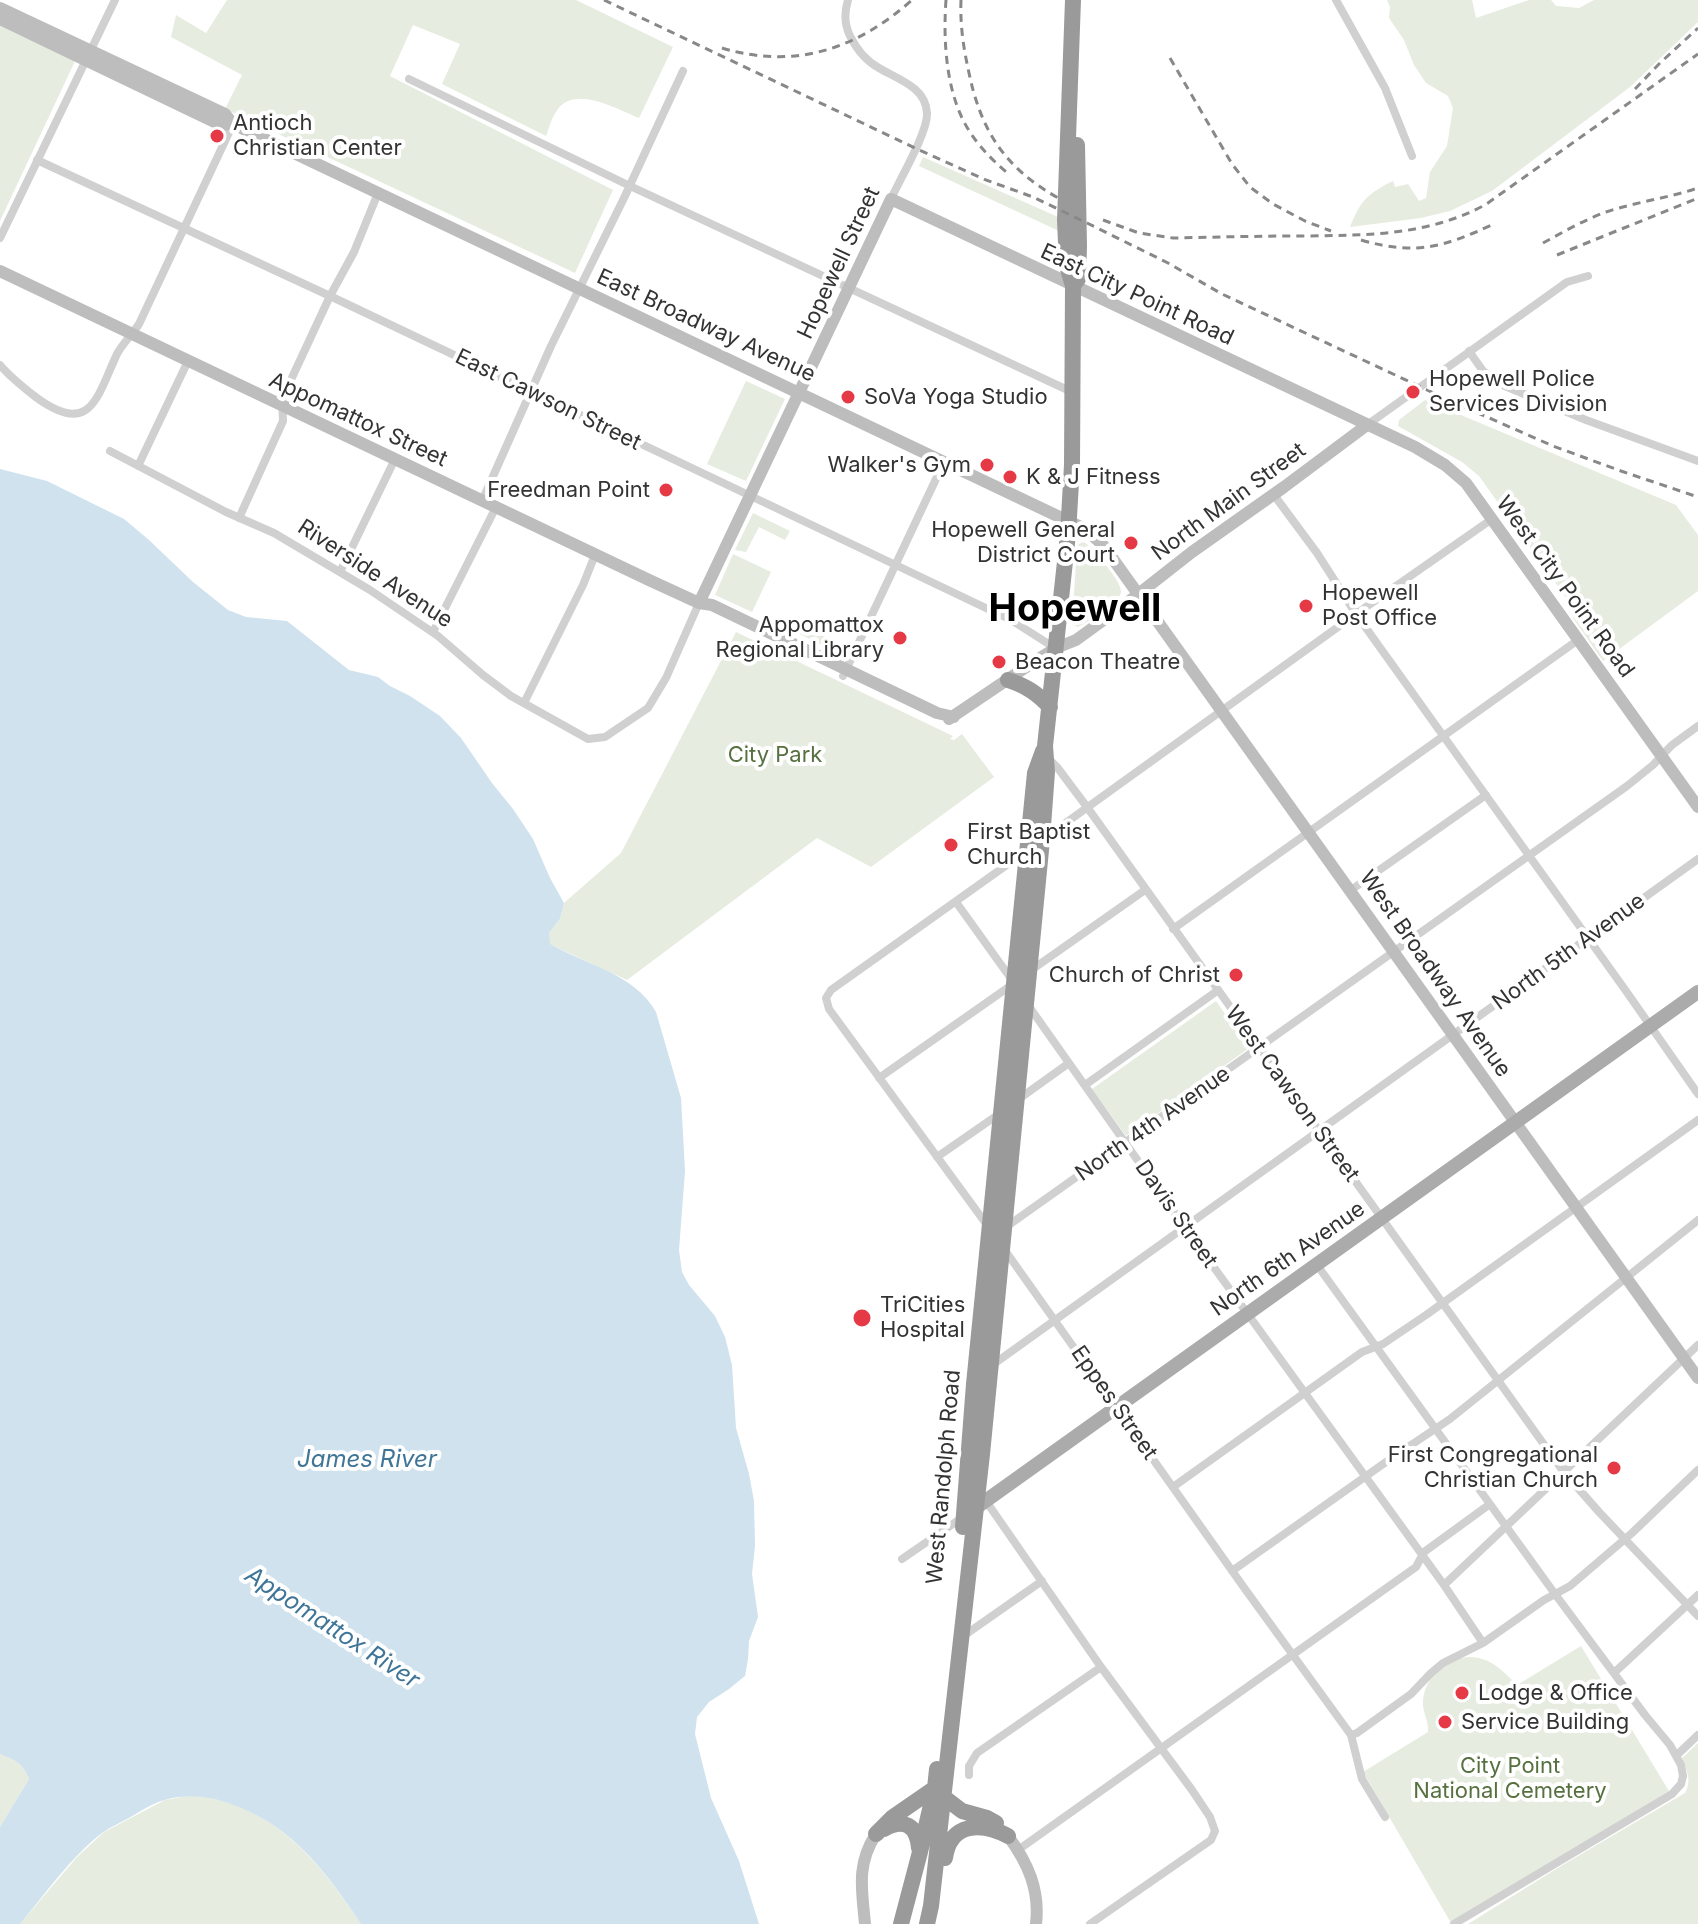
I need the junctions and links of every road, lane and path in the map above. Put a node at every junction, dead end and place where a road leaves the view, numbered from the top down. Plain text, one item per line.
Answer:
1 (115, 0) edge
2 (848, 0) edge
3 (1073, 0) edge
4 (1336, 0) edge
5 (0, 8) edge
6 (0, 19) edge
7 (87, 55) junction
8 (683, 71) dead end
9 (409, 79) dead end
10 (233, 124) junction
11 (1412, 156) dead end
12 (37, 160) junction
13 (630, 186) junction
14 (378, 193) junction
15 (891, 199) junction
16 (183, 229) junction
17 (0, 238) edge
18 (0, 271) edge
19 (1588, 276) dead end
20 (1073, 286) junction
21 (580, 289) junction
22 (849, 289) junction
23 (330, 296) junction
24 (131, 334) junction
25 (1469, 351) junction
26 (188, 361) junction
27 (0, 365) edge
28 (531, 392) junction
29 (1072, 392) junction
30 (800, 393) junction
31 (282, 406) junction
32 (1367, 425) junction
33 (110, 451) dead end
34 (395, 459) junction
35 (1698, 461) edge
36 (944, 462) junction
37 (138, 466) junction
38 (1274, 495) junction
39 (751, 496) junction
40 (482, 501) junction
41 (496, 507) junction
42 (239, 518) junction
43 (1492, 519) junction
44 (1068, 521) junction
45 (595, 555) junction
46 (894, 565) junction
47 (340, 572) junction
48 (1138, 594) junction
49 (699, 603) junction
50 (1356, 614) junction
51 (433, 632) junction
52 (1578, 640) junction
53 (1056, 648) junction
54 (844, 673) junction
55 (1008, 680) junction
56 (524, 703) junction
57 (1050, 707) junction
58 (1222, 710) junction
59 (954, 717) joint
60 (1698, 726) edge
61 (622, 727) joint
62 (1443, 736) junction
63 (1045, 753) junction
64 (1661, 755) junction
65 (1486, 795) junction
66 (1087, 807) junction
67 (1698, 807) edge
68 (1309, 831) junction
69 (1042, 840) junction
70 (1027, 851) junction
71 (1529, 855) junction
72 (1698, 859) edge
73 (1145, 890) junction
74 (1351, 890) junction
75 (956, 902) junction
76 (1173, 929) junction
77 (1589, 938) junction
78 (1395, 951) junction
79 (1029, 972) junction
80 (1014, 983) junction
81 (1217, 991) junction
82 (1698, 992) edge
83 (1026, 1001) junction
84 (1650, 1026) junction
85 (1454, 1034) junction
86 (1258, 1048) junction
87 (1069, 1063) junction
88 (879, 1078) junction
89 (1085, 1085) junction
90 (1698, 1094) edge
91 (1017, 1101) junction
92 (1001, 1112) junction
93 (1698, 1120) edge
94 (1516, 1123) junction
95 (1318, 1131) junction
96 (1126, 1143) junction
97 (937, 1157) junction
98 (1577, 1207) junction
99 (1382, 1219) junction
100 (1698, 1220) edge
101 (1184, 1226) junction
102 (997, 1229) junction
103 (1003, 1247) junction
104 (1317, 1265) junction
105 (1626, 1278) junction
106 (1444, 1303) junction
107 (1248, 1314) junction
108 (1055, 1320) junction
109 (1698, 1345) edge
110 (1376, 1347) junction
111 (1683, 1358) junction
112 (991, 1366) junction
113 (1698, 1378) edge
114 (1498, 1382) junction
115 (974, 1384) junction
116 (1304, 1393) junction
117 (1117, 1408) junction
118 (1436, 1429) junction
119 (1698, 1470) edge
120 (1563, 1471) junction
121 (1366, 1477) junction
122 (1173, 1487) junction
123 (1490, 1504) junction
124 (975, 1508) junction
125 (1506, 1526) junction
126 (1624, 1539) junction
127 (1422, 1555) junction
128 (902, 1559) dead end
129 (1232, 1571) junction
130 (1042, 1581) junction
131 (1444, 1585) junction
132 (1555, 1594) junction
133 (1698, 1595) edge
134 (1688, 1605) junction
135 (1698, 1616) edge
136 (961, 1637) junction
137 (1483, 1643) junction
138 (1292, 1654) junction
139 (1101, 1667) junction
140 (1615, 1672) junction
141 (1351, 1735) junction
142 (1698, 1735) edge
143 (1161, 1748) junction
144 (1677, 1755) junction
145 (969, 1775) dead end
146 (940, 1793) junction
147 (1385, 1817) dead end
148 (876, 1834) junction
149 (1008, 1836) junction
150 (1018, 1850) junction
151 (920, 1852) junction
152 (902, 1921) edge
153 (865, 1924) edge
154 (928, 1924) edge
155 (1036, 1924) edge
156 (1090, 1924) edge
157 (1454, 1924) edge

1 - 7 street
2 - 15 street, Hopewell Street
3 - 20 highway, West Randolph Road
4 - 11 street
5 - 7 street, East Broadway Avenue
6 - 7 street, East Broadway Avenue
7 - 10 street, East Broadway Avenue
7 - 12 street
8 - 13 street
9 - 13 street
10 - 14 street, East Broadway Avenue
10 - 16 street
12 - 16 street, East Cawson Street
12 - 17 street
13 - 21 street
13 - 22 street
14 - 21 street, East Broadway Avenue
14 - 23 street
15 - 20 street, East City Point Road
15 - 22 street, Hopewell Street
16 - 23 street, East Cawson Street
16 - 24 street
18 - 24 street, Appomattox Street
19 - 25 street
20 - 29 highway, West Randolph Road
20 - 32 street, East City Point Road
21 - 28 street
21 - 30 street, East Broadway Avenue
22 - 29 street
22 - 30 street, Hopewell Street
23 - 28 street, East Cawson Street
23 - 31 street
24 - 26 street, Appomattox Street
24 - 27 street
25 - 32 street
25 - 35 street
26 - 31 street, Appomattox Street
26 - 37 street
28 - 39 street, East Cawson Street
28 - 40 street
29 - 44 highway, West Randolph Road
30 - 36 street, East Broadway Avenue
30 - 39 street, Hopewell Street
31 - 34 street, Appomattox Street
31 - 42 street
32 - 38 street, North Main Street
32 - 43 street, West City Point Road
33 - 37 street, Riverside Avenue
34 - 40 street, Appomattox Street
34 - 47 street
36 - 44 street, East Broadway Avenue
36 - 46 street
37 - 42 street, Riverside Avenue
38 - 48 street, North Main Street
38 - 50 street
39 - 46 street, East Cawson Street
39 - 49 street, Hopewell Street
40 - 41 street, Appomattox Street
41 - 45 street, Appomattox Street
41 - 51 street
42 - 47 street, Riverside Avenue
43 - 50 street
43 - 52 street, West City Point Road
44 - 48 street, East Broadway Avenue
44 - 53 highway, West Randolph Road
45 - 49 street, Appomattox Street
45 - 56 street
46 - 53 street, East Cawson Street
46 - 54 street
47 - 51 street, Riverside Avenue
48 - 53 street, North Main Street
48 - 58 street, West Broadway Avenue
49 - 54 street, Appomattox Street
49 - 61 street, Hopewell Street
50 - 58 street
50 - 62 street
51 - 56 street, Riverside Avenue
52 - 62 street
52 - 64 street, West City Point Road
53 - 55 street, North Main Street
53 - 57 highway, West Randolph Road
54 - 59 street, Appomattox Street
55 - 57 highway
55 - 59 street, North Main Street
56 - 61 street, Riverside Avenue
57 - 63 highway, West Randolph Road
58 - 66 street
58 - 68 street, West Broadway Avenue
60 - 64 street, North 4th Avenue
62 - 65 street
62 - 68 street
63 - 66 street, West Cawson Street
63 - 69 highway, West Randolph Road
63 - 70 highway, West Randolph Road
64 - 67 street, West City Point Road
64 - 71 street, North 4th Avenue
65 - 71 street
65 - 74 street
66 - 69 street
66 - 73 street, West Cawson Street
68 - 74 street, West Broadway Avenue
68 - 76 street
69 - 70 street
69 - 79 highway, West Randolph Road
70 - 75 street
70 - 80 highway, West Randolph Road
71 - 77 street
71 - 78 street, North 4th Avenue
72 - 77 street, North 5th Avenue
73 - 76 street, West Cawson Street
73 - 79 street
74 - 78 street, West Broadway Avenue
75 - 80 street, Davis Street
75 - 88 street
76 - 81 street, West Cawson Street
77 - 84 street
77 - 85 street, North 5th Avenue
78 - 85 street, West Broadway Avenue
78 - 86 street, North 4th Avenue
79 - 80 street
79 - 83 highway, West Randolph Road
80 - 83 street, Davis Street
80 - 88 street
80 - 92 highway, West Randolph Road
81 - 86 street, West Cawson Street
81 - 89 street
82 - 84 main road, North 6th Avenue
83 - 87 street, Davis Street
83 - 91 highway, West Randolph Road
84 - 90 street
84 - 94 main road, North 6th Avenue
85 - 94 street, West Broadway Avenue
85 - 95 street, North 5th Avenue
86 - 95 street, West Cawson Street
86 - 96 street, North 4th Avenue
87 - 89 street, Davis Street
87 - 91 street
88 - 97 street
89 - 96 street, Davis Street
91 - 92 street
91 - 102 highway, West Randolph Road
92 - 97 street
92 - 102 highway, West Randolph Road
93 - 98 street
94 - 98 street, West Broadway Avenue
94 - 99 main road, North 6th Avenue
95 - 99 street, West Cawson Street
95 - 101 street, North 5th Avenue
96 - 101 street, Davis Street
96 - 102 street, North 4th Avenue
97 - 102 street
98 - 105 street, West Broadway Avenue
98 - 106 street
99 - 104 main road, North 6th Avenue
99 - 106 street, West Cawson Street
100 - 105 street
101 - 107 street, Davis Street
101 - 108 street, North 5th Avenue
102 - 103 highway, West Randolph Road
102 - 115 highway, West Randolph Road
103 - 108 street, Eppes Street
103 - 112 highway, West Randolph Road
104 - 107 main road, North 6th Avenue
104 - 110 street
105 - 111 street, West Broadway Avenue
105 - 114 street
106 - 110 street
106 - 114 street, West Cawson Street
107 - 116 street, Davis Street
107 - 117 main road, North 6th Avenue
108 - 112 street, North 5th Avenue
108 - 117 street, Eppes Street
109 - 111 street
110 - 116 street
110 - 118 street
111 - 113 street, West Broadway Avenue
111 - 120 street
112 - 115 street, North 5th Avenue
112 - 124 highway, West Randolph Road
114 - 118 street
114 - 120 street, West Cawson Street
115 - 124 highway, West Randolph Road
116 - 121 street, Davis Street
116 - 122 street
117 - 122 street, Eppes Street
117 - 124 main road, North 6th Avenue
118 - 121 street
118 - 123 street
119 - 126 street
120 - 125 street
120 - 126 street, West Cawson Street
121 - 127 street, Davis Street
121 - 129 street
122 - 129 street, Eppes Street
123 - 125 street
123 - 127 street
124 - 128 street, North 6th Avenue
124 - 130 street
124 - 136 highway, West Randolph Road
124 - 146 highway, West Randolph Road
125 - 131 street
125 - 132 street
126 - 132 street
126 - 134 street, West Cawson Street
127 - 131 street, Davis Street
127 - 138 street
129 - 138 street, Eppes Street
130 - 136 street
130 - 139 street
131 - 137 street, Davis Street
132 - 137 street
132 - 140 street
133 - 134 street
134 - 135 street, West Cawson Street
134 - 140 street
136 - 146 highway, West Randolph Road
137 - 141 street
138 - 141 street, Eppes Street
138 - 143 street
139 - 143 street
139 - 145 street
140 - 144 street
141 - 147 street, Eppes Street
142 - 144 street
143 - 150 street
143 - 156 street
144 - 157 street
146 - 148 highway
146 - 149 highway
146 - 151 highway, West Randolph Road
146 - 154 highway, West Randolph Road
148 - 151 highway
148 - 153 street
149 - 150 street
149 - 154 highway
150 - 155 street
151 - 152 highway, West Randolph Road

